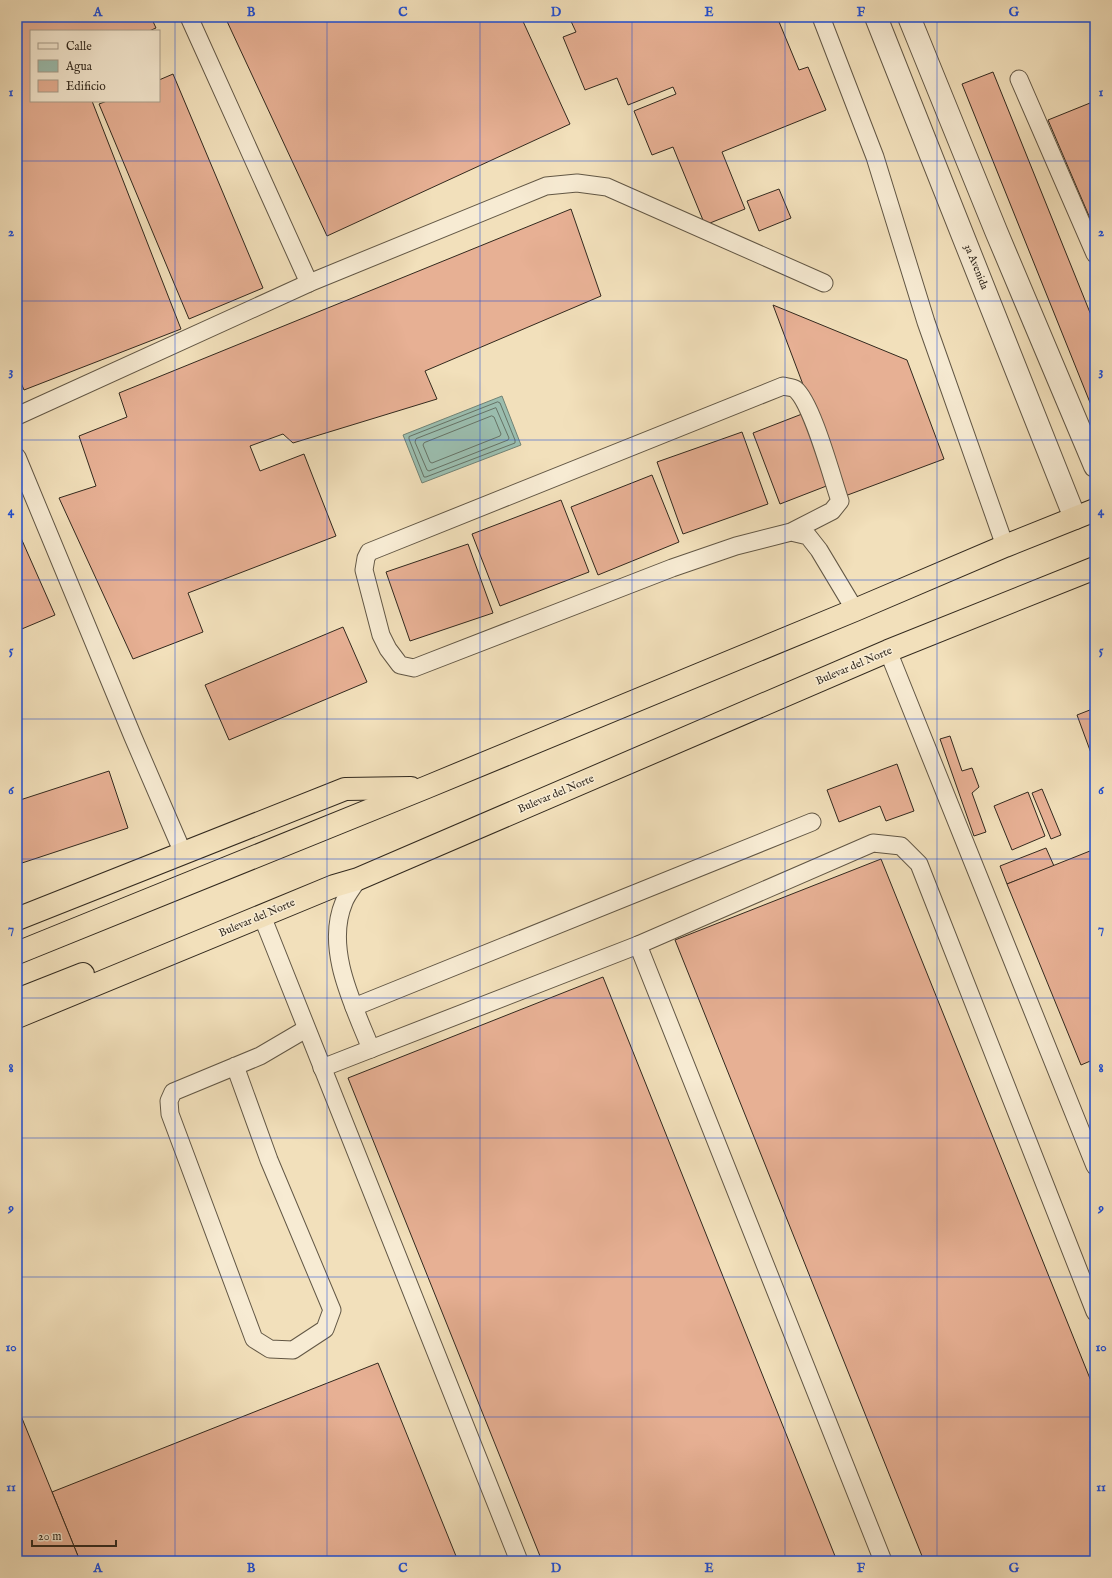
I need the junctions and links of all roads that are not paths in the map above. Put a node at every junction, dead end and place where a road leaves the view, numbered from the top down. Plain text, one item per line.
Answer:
1 (189, 17) edge
2 (820, 17) edge
3 (876, 17) edge
4 (909, 17) edge
5 (1019, 79) dead end
6 (1095, 254) edge
7 (309, 283) junction
8 (824, 283) dead end
9 (17, 416) edge
10 (17, 457) edge
11 (1095, 466) edge
12 (1095, 510) edge
13 (1075, 518) junction
14 (791, 532) junction
15 (1005, 546) junction
16 (1095, 568) edge
17 (855, 610) junction
18 (888, 651) junction
19 (427, 787) junction
20 (812, 822) dead end
21 (184, 853) junction
22 (358, 879) junction
23 (334, 886) junction
24 (262, 916) junction
25 (17, 919) edge
26 (638, 945) junction
27 (17, 953) edge
28 (17, 1000) edge
29 (354, 1007) junction
30 (17, 1017) edge
31 (306, 1029) junction
32 (371, 1049) junction
33 (235, 1066) junction
34 (322, 1068) junction
35 (1095, 1166) edge
36 (1095, 1312) edge
37 (519, 1561) edge
38 (883, 1561) edge

1 - 7 lane
2 - 15 lane
3 - 13 street, 3a Avenida
4 - 11 street
5 - 6 lane
7 - 8 lane
7 - 9 lane
10 - 21 lane
12 - 13 highway
13 - 15 highway
14 - 14 lane
14 - 17 lane
15 - 17 highway
16 - 18 highway, Bulevar del Norte
17 - 19 highway
18 - 22 highway, Bulevar del Norte
18 - 35 lane
19 - 21 highway
19 - 27 highway
20 - 29 lane
21 - 25 highway
22 - 23 highway, Bulevar del Norte
22 - 29 lane
23 - 24 highway, Bulevar del Norte
23 - 28 highway
24 - 30 highway, Bulevar del Norte
24 - 31 lane
26 - 32 lane
26 - 36 lane
26 - 38 lane
29 - 32 lane
31 - 33 lane
31 - 34 lane
32 - 34 lane
33 - 33 lane
34 - 37 lane

